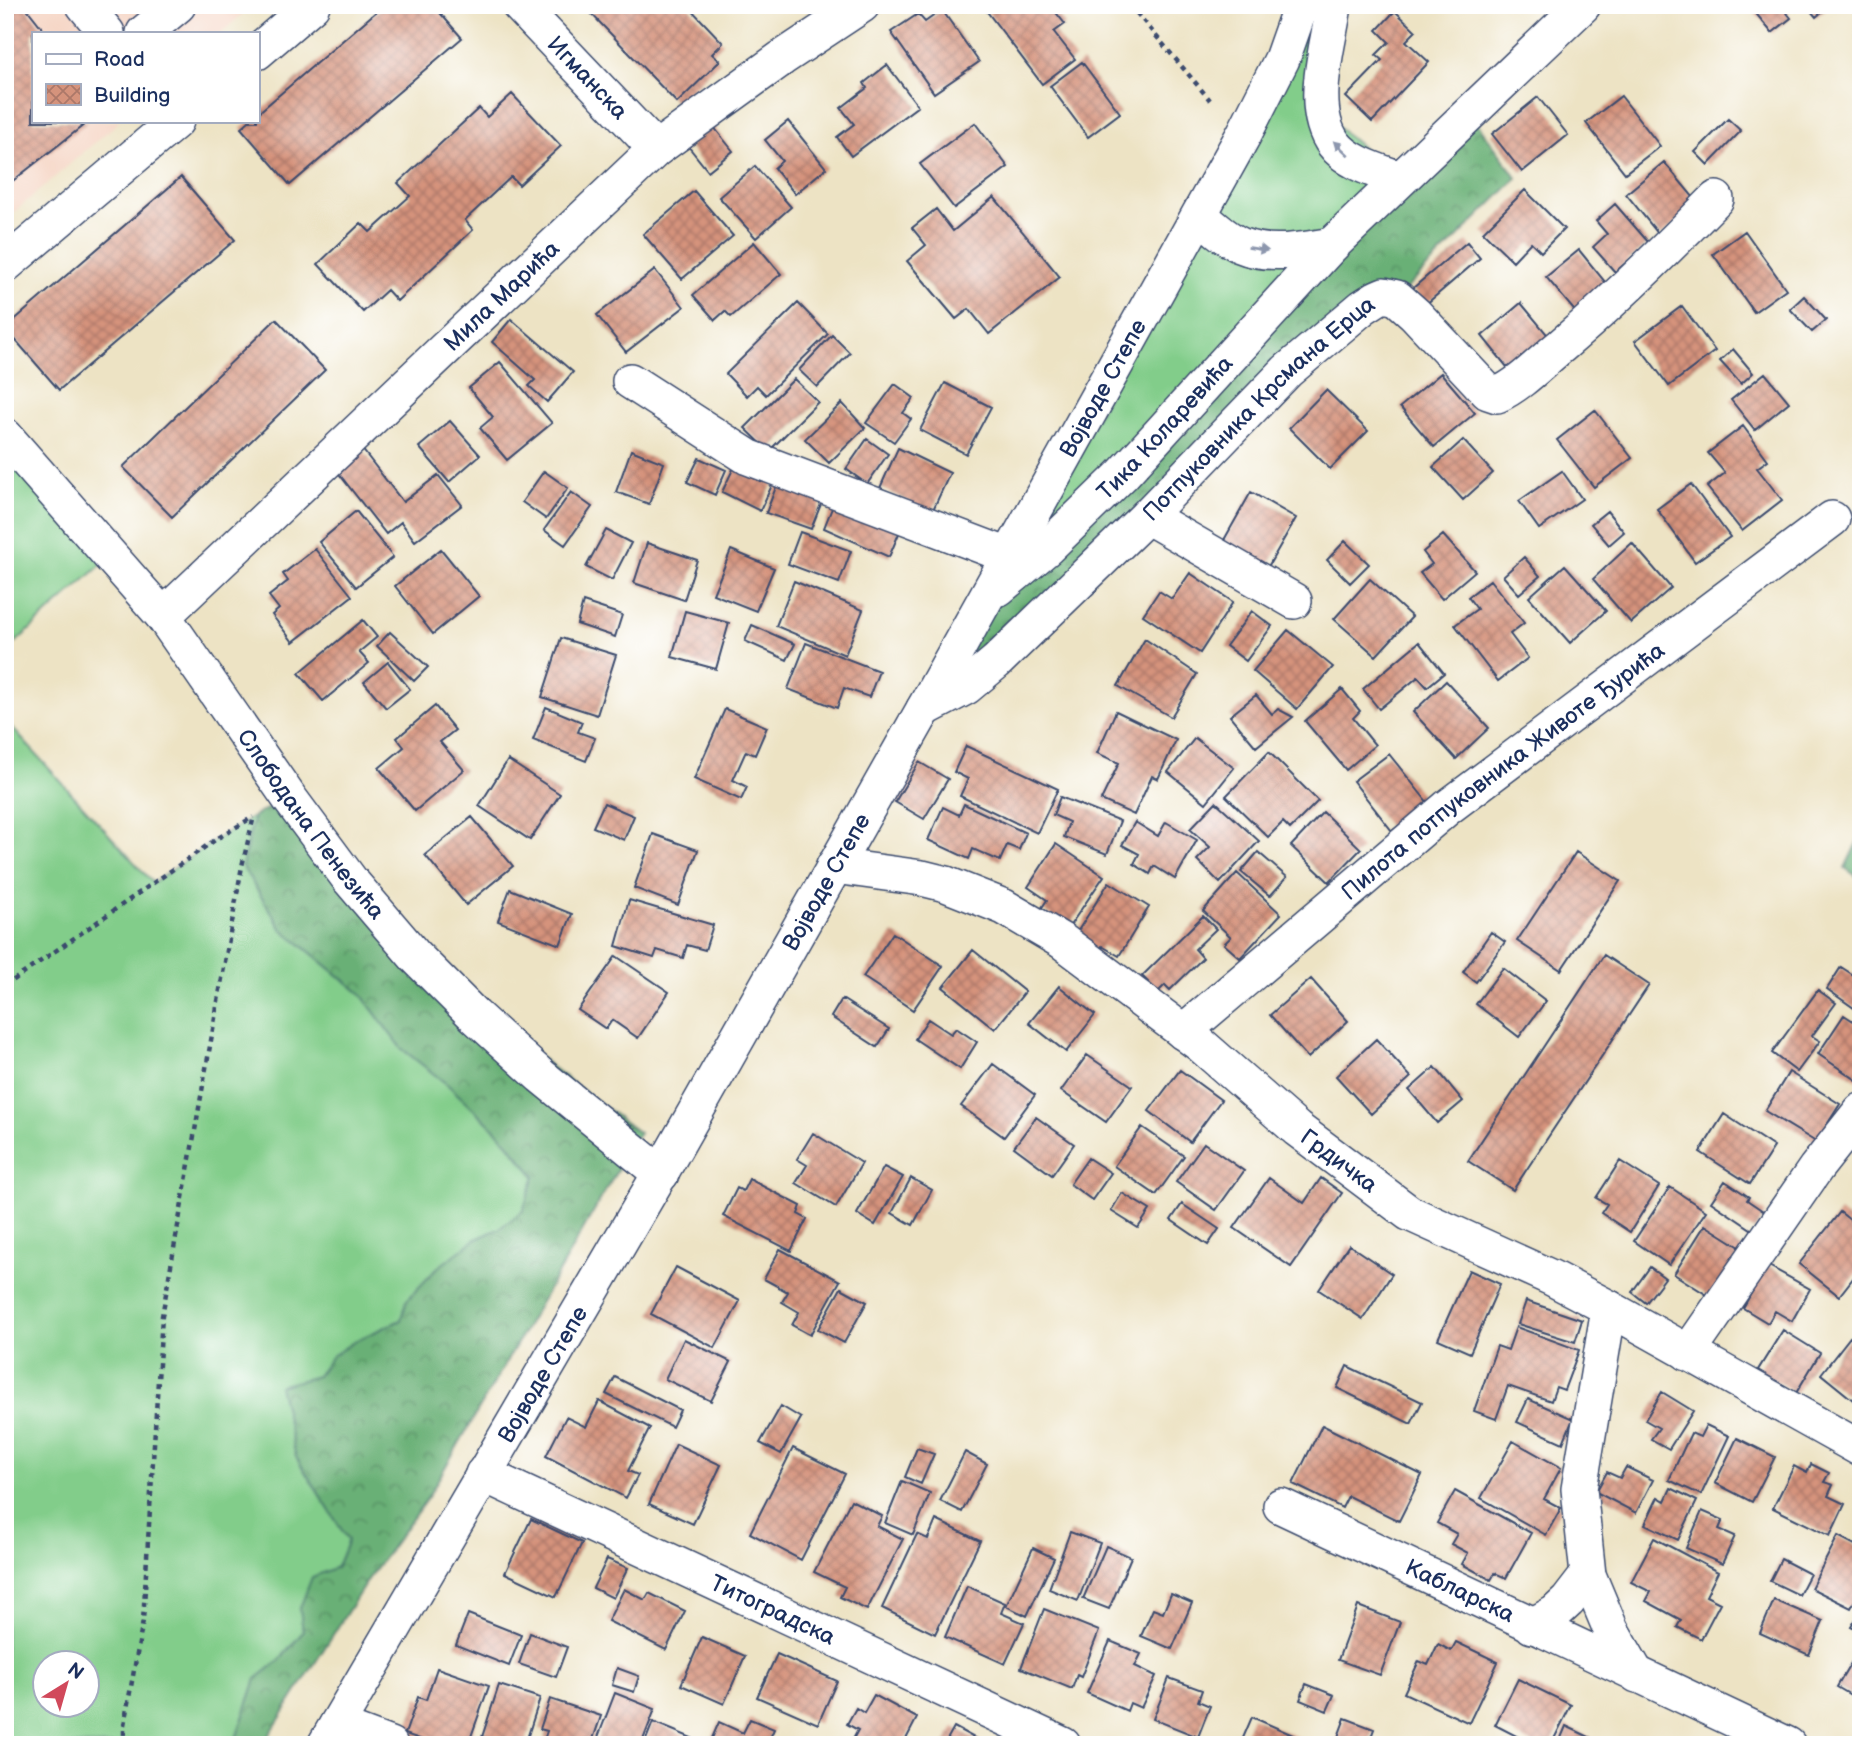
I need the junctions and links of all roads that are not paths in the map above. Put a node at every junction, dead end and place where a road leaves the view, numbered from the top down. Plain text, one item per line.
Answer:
1 (84, 5) edge
2 (178, 5) edge
3 (312, 5) edge
4 (519, 5) edge
5 (862, 5) edge
6 (1301, 5) edge
7 (1334, 5) edge
8 (1583, 5) edge
9 (106, 32) edge
10 (145, 32) edge
11 (259, 50) edge
12 (175, 122) edge
13 (656, 149) junction
14 (1400, 180) junction
15 (1716, 199) dead end
16 (1200, 215) junction
17 (1332, 245) junction
18 (5, 265) edge
19 (630, 381) dead end
20 (5, 436) edge
21 (1147, 516) junction
22 (1832, 519) dead end
23 (1009, 556) junction
24 (986, 598) junction
25 (1294, 601) dead end
26 (163, 616) junction
27 (924, 709) junction
28 (834, 866) junction
29 (1183, 1032) junction
30 (1861, 1111) edge
31 (661, 1174) junction
32 (1609, 1308) junction
33 (1688, 1353) junction
34 (1861, 1448) edge
35 (484, 1474) junction
36 (1281, 1506) dead end
37 (1588, 1575) junction
38 (1532, 1626) junction
39 (1637, 1675) junction
40 (331, 1735) edge
41 (390, 1745) edge
42 (1063, 1745) edge
43 (1788, 1745) edge

1 - 9 street
2 - 10 street
3 - 11 street
4 - 13 street, Игманска
5 - 13 street, Мила Марића
6 - 16 street, Војводе Степе
14 -> 7 street
8 - 14 street, Тика Коларевића
12 - 18 street
13 - 26 street, Мила Марића
14 - 17 street, Тика Коларевића
15 - 21 street, Потпуковника Крсмана Ерца
16 -> 17 street
16 - 23 street, Војводе Степе
17 - 24 street, Тика Коларевића
19 - 23 street
20 - 26 street, Слободана Пенезића
21 - 25 street
21 - 27 street, Потпуковника Крсмана Ерца
22 - 29 street, Пилота потпуковника Животе Ђурића
23 - 24 street, Војводе Степе
24 - 27 street, Војводе Степе
26 - 31 street, Слободана Пенезића
27 - 28 street, Војводе Степе
28 - 29 street, Грдичка
28 - 31 street, Војводе Степе
29 - 32 street, Грдичка
30 - 33 street
31 - 35 street, Војводе Степе
32 - 33 street, Грдичка
32 - 37 street
33 - 34 street, Грдичка
35 - 40 street, Војводе Степе
35 - 42 street, Титоградска
36 - 38 street, Кабларска
37 - 38 street
37 - 39 street
38 - 39 street, Кабларска
39 - 43 street, Кабларска
40 - 41 street

